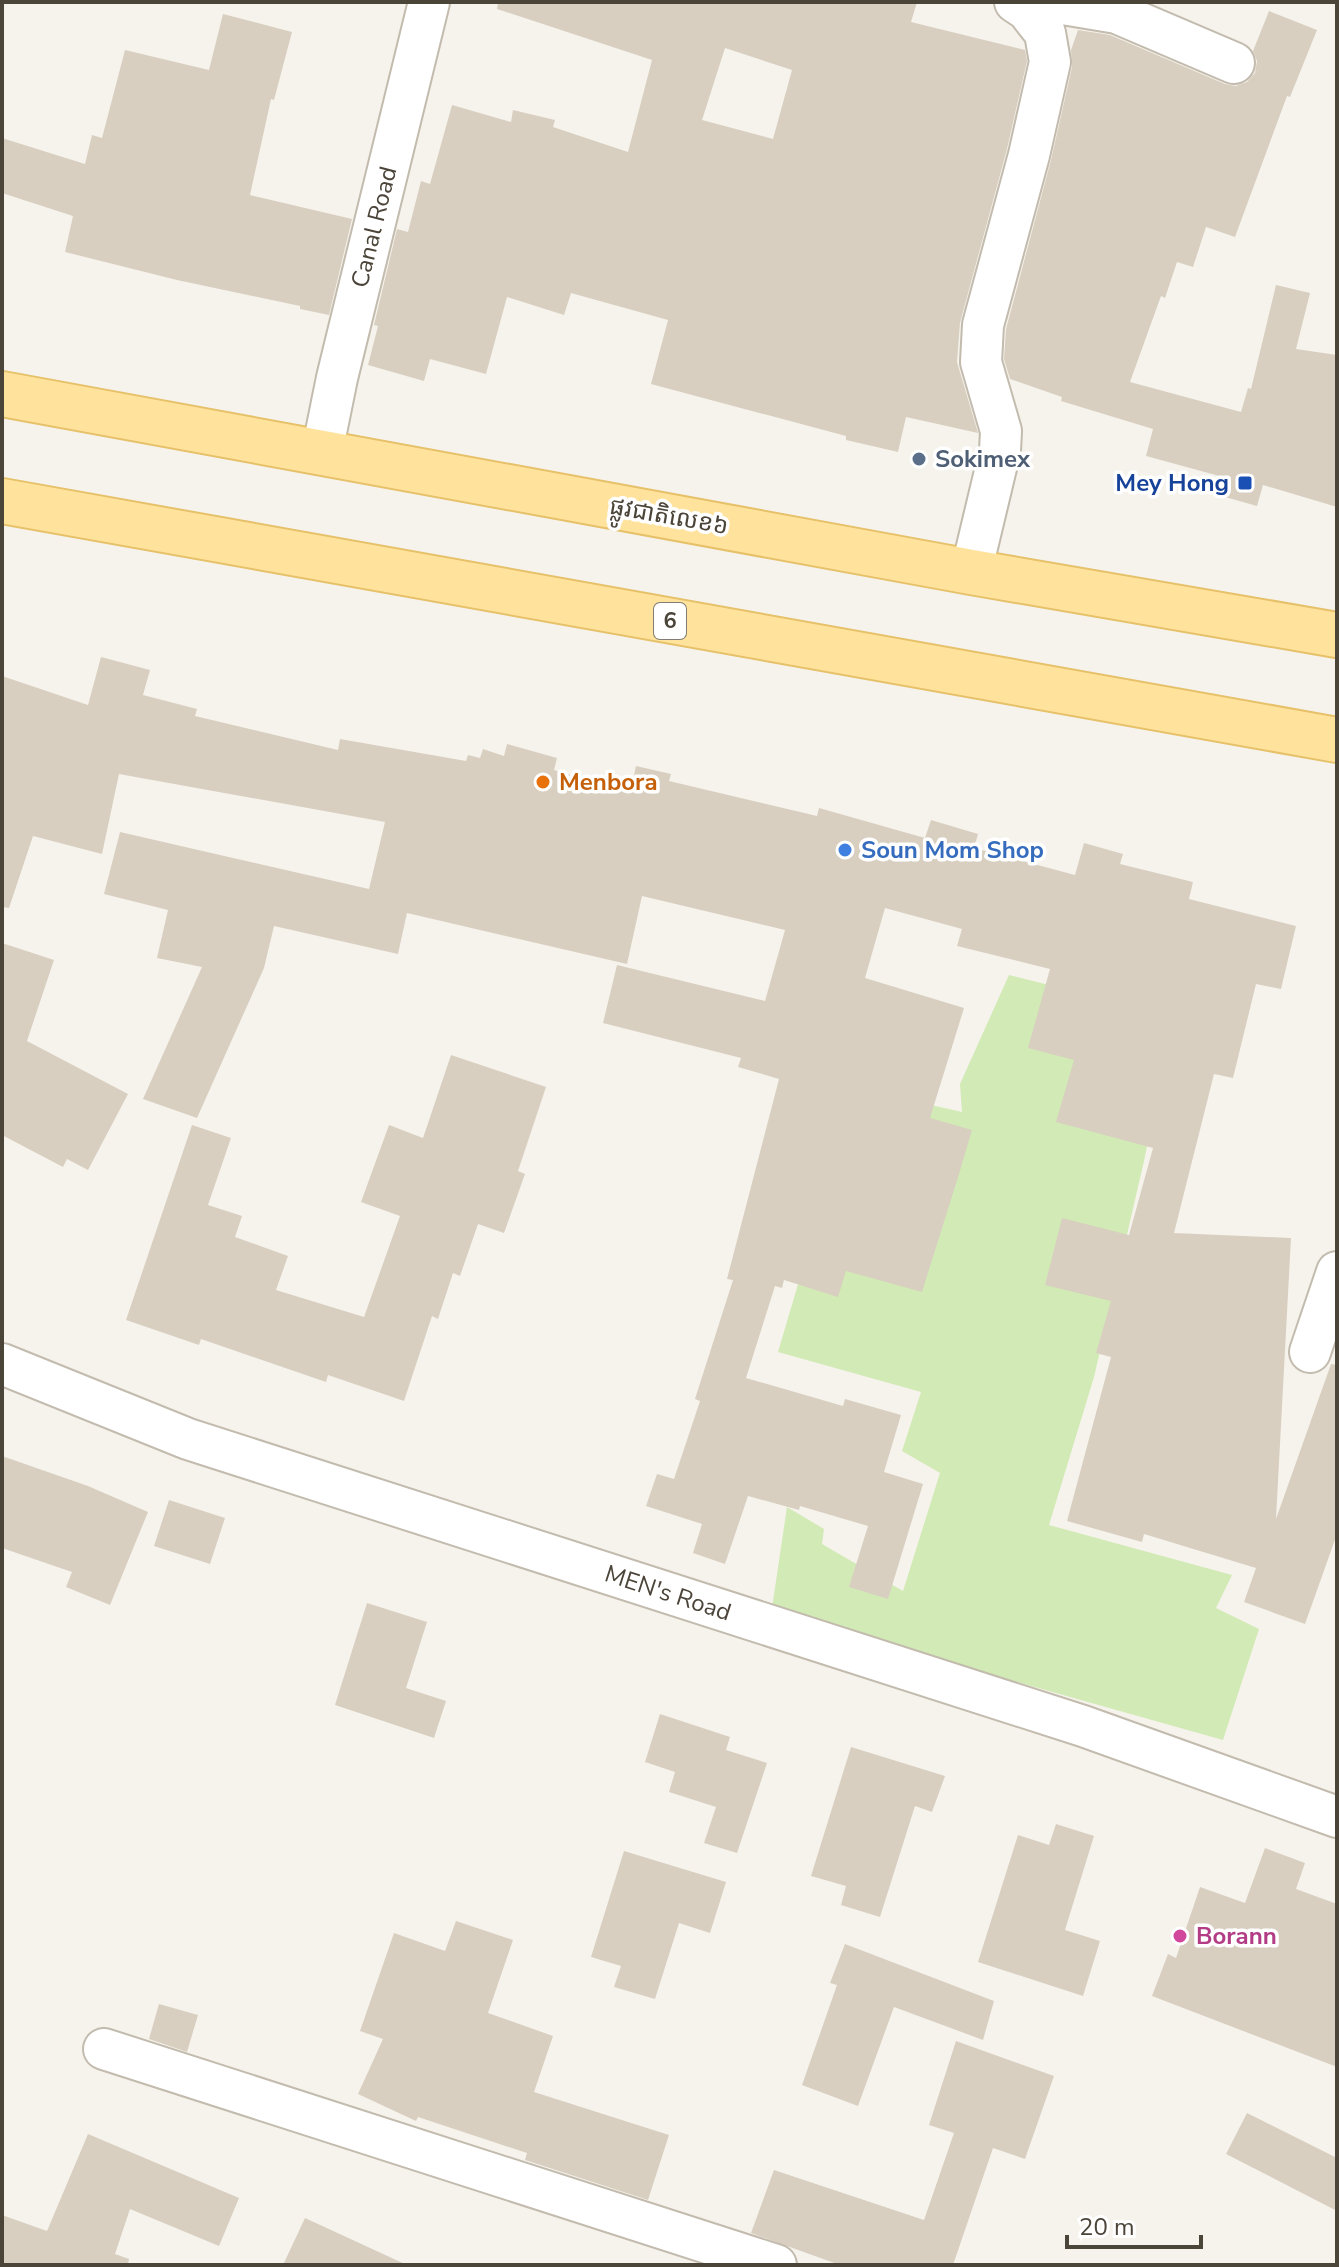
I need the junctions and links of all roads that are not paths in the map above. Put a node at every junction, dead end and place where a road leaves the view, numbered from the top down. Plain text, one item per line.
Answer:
1 (429, 2) edge
2 (1021, 6) edge
3 (1234, 63) dead end
4 (2, 394) edge
5 (322, 452) junction
6 (2, 501) edge
7 (971, 572) junction
8 (1337, 635) edge
9 (1337, 740) edge
10 (1337, 1272) edge
11 (1310, 1352) dead end
12 (2, 1364) edge
13 (1337, 1817) edge
14 (104, 2049) dead end
15 (776, 2265) edge

1 - 5 street, Canal Road
2 - 3 street
2 - 7 street
4 - 5 main road, ផ្លូវជាតិលេខ៦
5 - 7 main road, ផ្លូវជាតិលេខ៦
6 - 9 main road, 6
7 - 8 main road, ផ្លូវជាតិលេខ៦
10 - 11 street
12 - 13 street, MEN's Road
14 - 15 street

